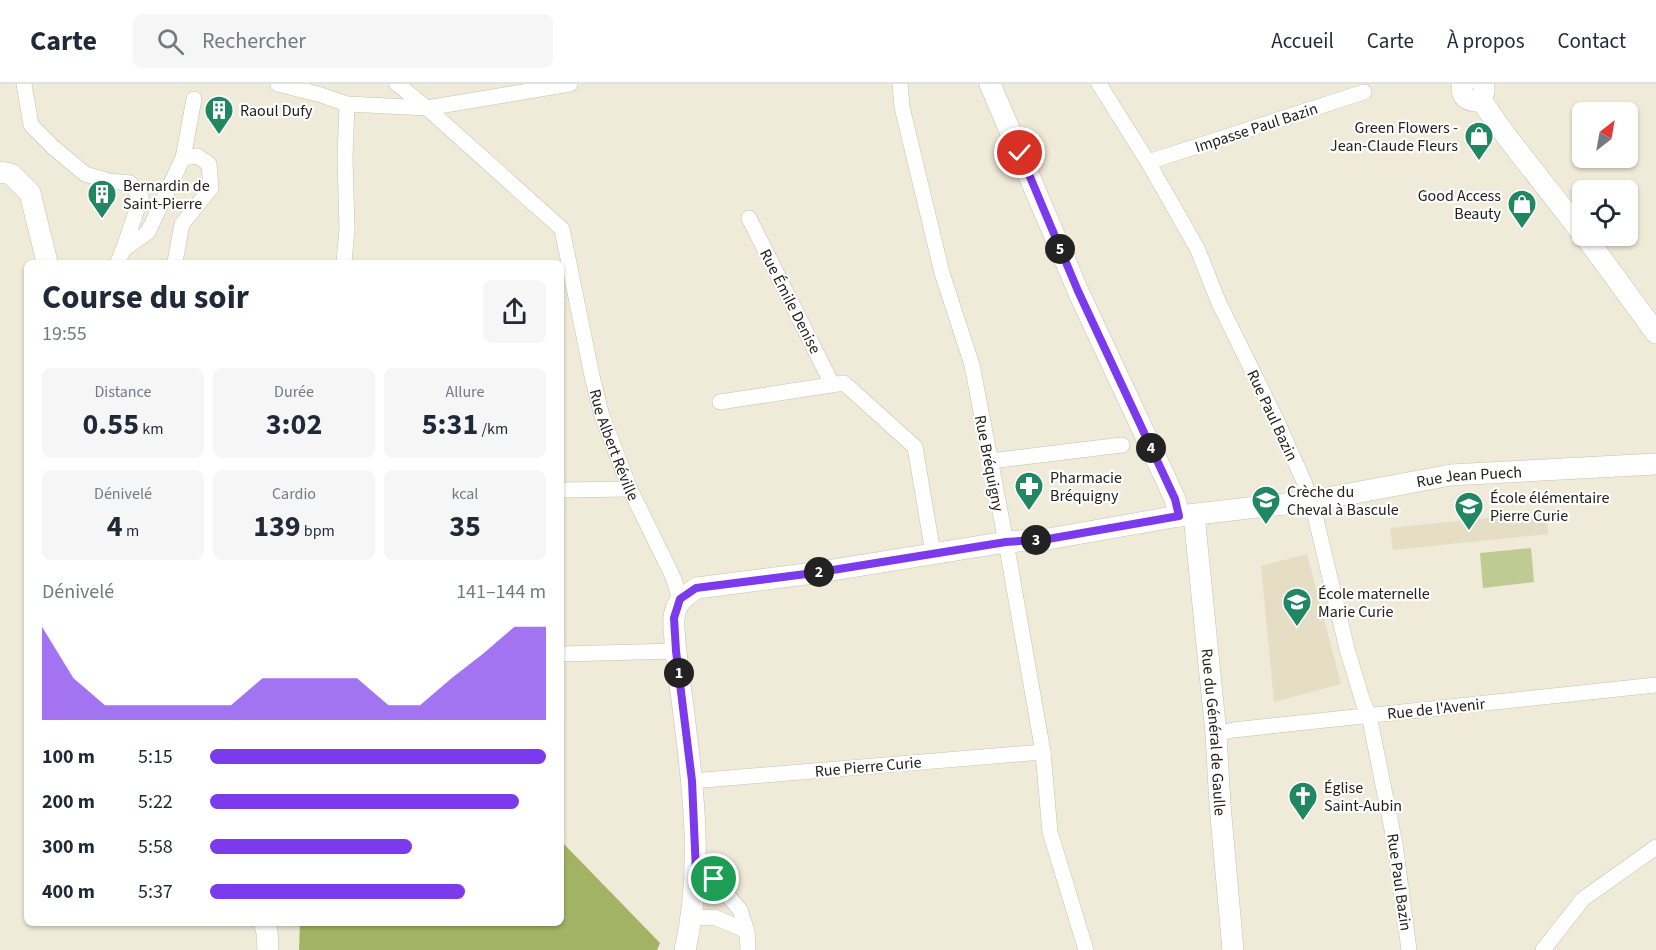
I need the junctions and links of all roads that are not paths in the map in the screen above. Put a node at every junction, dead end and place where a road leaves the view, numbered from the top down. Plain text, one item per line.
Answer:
1 (24, 84) edge
2 (278, 84) edge
3 (398, 84) edge
4 (570, 84) edge
5 (900, 84) edge
6 (990, 84) edge
7 (1099, 84) edge
8 (1463, 84) edge
9 (1481, 91) edge
10 (1364, 92) dead end
11 (194, 99) dead end
12 (348, 104) junction
13 (427, 108) junction
14 (183, 158) junction
15 (1148, 162) junction
16 (0, 172) edge
17 (749, 218) dead end
18 (1572, 220) edge
19 (1592, 246) edge
20 (121, 256) edge
21 (47, 260) edge
22 (175, 260) edge
23 (344, 260) edge
24 (1656, 333) edge
25 (832, 384) junction
26 (720, 402) dead end
27 (1122, 445) dead end
28 (990, 461) junction
29 (1656, 464) edge
30 (630, 489) junction
31 (564, 490) edge
32 (1311, 501) junction
33 (1186, 516) junction
34 (1006, 542) junction
35 (933, 553) junction
36 (680, 599) junction
37 (676, 651) junction
38 (564, 654) edge
39 (1656, 685) edge
40 (1369, 715) junction
41 (1216, 734) junction
42 (1043, 752) junction
43 (692, 781) junction
44 (1656, 847) edge
45 (696, 872) junction
46 (692, 918) junction
47 (265, 926) edge
48 (747, 931) junction
49 (268, 950) edge
50 (685, 950) edge
51 (748, 950) edge
52 (1086, 950) edge
53 (1233, 950) edge
54 (1409, 950) edge
55 (1543, 950) edge

1 - 20 street
2 - 12 street
3 - 13 street, Rue Albert Réville
4 - 13 street
5 - 28 street, Rue Bréquigny
6 - 33 street, Rue du Général de Gaulle
7 - 15 street, Rue Paul Bazin
8 - 9 street
9 - 18 street
10 - 15 street, Impasse Paul Bazin
11 - 14 street
12 - 13 street
12 - 23 street
13 - 30 street, Rue Albert Réville
14 - 20 street
14 - 22 street
15 - 32 street, Rue Paul Bazin
16 - 21 street
17 - 25 street, Rue Émile Denise
19 - 24 street
25 - 26 street
25 - 35 street
27 - 28 street
28 - 34 street, Rue Bréquigny
29 - 32 street, Rue Jean Puech
30 - 31 street
30 - 36 street, Rue Albert Réville
32 - 33 street, Rue Jean Puech
32 - 40 street, Rue Paul Bazin
33 - 34 street, Rue Jean Puech
33 - 41 street, Rue du Général de Gaulle
34 - 35 street, Rue Jean Puech
34 - 42 street, Rue Bréquigny
35 - 36 street, Rue Jean Puech
36 - 37 street
37 - 38 street
37 - 43 street
39 - 40 street, Rue de l'Avenir
40 - 41 street, Rue de l'Avenir
40 - 54 street, Rue Paul Bazin
41 - 53 street, Rue du Général de Gaulle
42 - 43 street, Rue Pierre Curie
42 - 52 street, Rue Bréquigny
43 - 45 street
44 - 55 street
45 - 46 street
45 - 48 street
46 - 48 street
46 - 50 street
47 - 49 street
48 - 51 street

